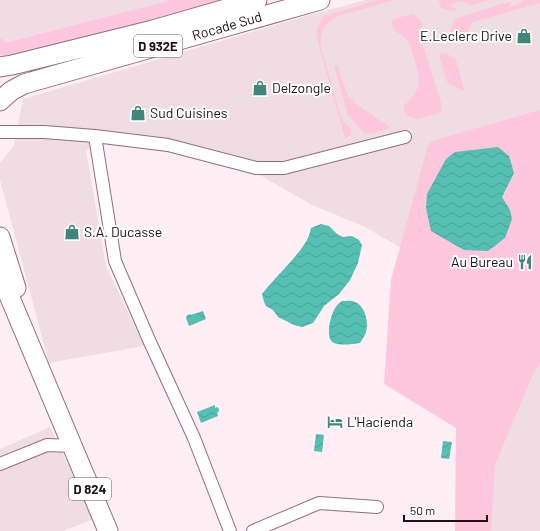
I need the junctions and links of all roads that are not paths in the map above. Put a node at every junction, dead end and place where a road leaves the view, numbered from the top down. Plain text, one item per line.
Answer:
1 (257, 0) edge
2 (320, 0) edge
3 (0, 67) edge
4 (0, 101) edge
5 (0, 132) edge
6 (95, 136) junction
7 (405, 137) dead end
8 (0, 237) edge
9 (0, 274) edge
10 (37, 362) junction
11 (72, 446) junction
12 (0, 464) edge
13 (377, 507) dead end
14 (108, 531) edge
15 (230, 531) edge
16 (253, 531) edge

1 - 3 main road, Rocade Sud / D 932E
2 - 4 main road, Rocade Sud / D 932E
5 - 6 street
6 - 7 street
6 - 15 street
8 - 10 main road, D 824
9 - 10 main road, D 824
10 - 11 main road, D 824
11 - 12 street
11 - 14 main road, D 824
13 - 16 street

